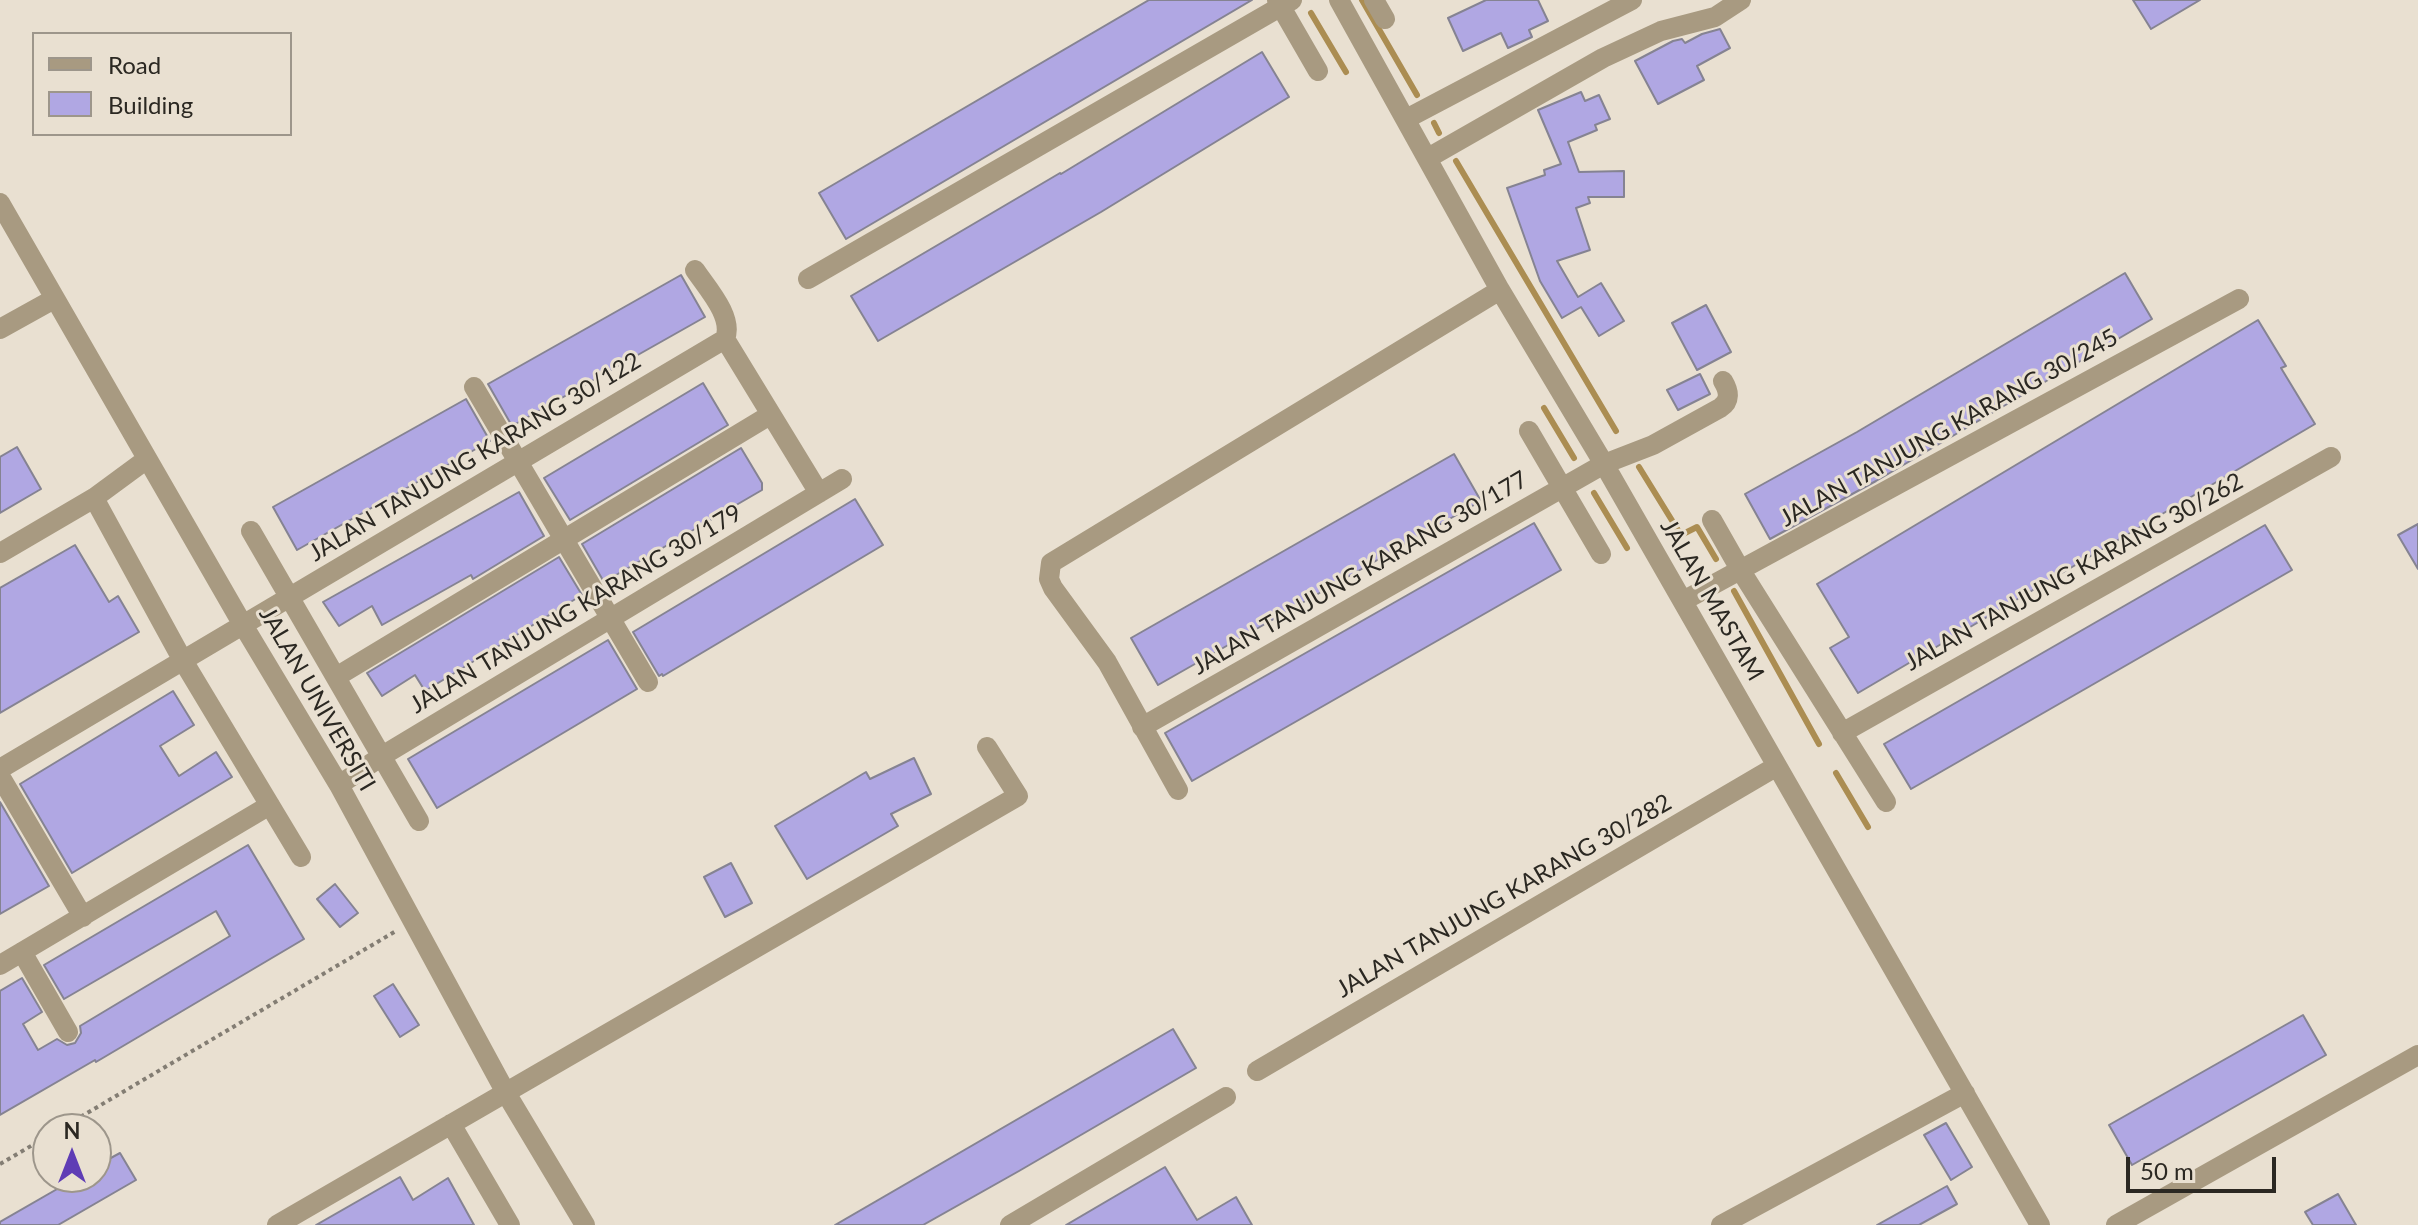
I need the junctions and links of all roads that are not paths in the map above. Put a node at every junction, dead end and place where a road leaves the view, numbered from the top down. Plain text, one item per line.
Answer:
1 (1339, 0) edge
2 (1374, 0) edge
3 (1632, 0) edge
4 (1741, 0) edge
5 (1283, 2) edge
6 (1385, 19) dead end
7 (1318, 71) dead end
8 (1406, 119) junction
9 (1428, 158) junction
10 (0, 203) edge
11 (695, 270) dead end
12 (808, 279) dead end
13 (1500, 290) junction
14 (54, 299) junction
15 (2239, 299) dead end
16 (0, 329) edge
17 (727, 335) junction
18 (1723, 381) dead end
19 (474, 387) dead end
20 (770, 415) junction
21 (1529, 431) dead end
22 (2331, 457) dead end
23 (147, 459) junction
24 (518, 462) junction
25 (1604, 464) junction
26 (842, 479) dead end
27 (1562, 488) junction
28 (819, 493) junction
29 (94, 498) junction
30 (1712, 520) dead end
31 (251, 531) dead end
32 (563, 538) junction
33 (0, 553) edge
34 (1601, 554) dead end
35 (1741, 571) junction
36 (289, 598) junction
37 (1683, 601) junction
38 (611, 618) junction
39 (243, 625) junction
40 (182, 659) junction
41 (336, 677) junction
42 (648, 682) dead end
43 (1142, 727) junction
44 (1842, 733) junction
45 (987, 747) dead end
46 (382, 756) junction
47 (1777, 766) junction
48 (0, 769) edge
49 (0, 776) edge
50 (339, 785) junction
51 (1178, 790) dead end
52 (1886, 802) dead end
53 (270, 805) junction
54 (419, 821) dead end
55 (301, 857) dead end
56 (83, 917) junction
57 (22, 952) junction
58 (0, 965) edge
59 (68, 1032) dead end
60 (2418, 1055) edge
61 (1257, 1071) dead end
62 (506, 1093) junction
63 (1965, 1093) junction
64 (1226, 1097) dead end
65 (451, 1124) junction
66 (277, 1225) edge
67 (510, 1225) edge
68 (585, 1225) edge
69 (1010, 1225) edge
70 (1721, 1225) edge
71 (2040, 1225) edge
72 (2116, 1225) edge

1 - 8 street, JALAN MASTAM
2 - 6 street
3 - 8 street
4 - 9 street
5 - 7 street
5 - 12 street
8 - 9 street, JALAN MASTAM
9 - 13 street, JALAN MASTAM
10 - 14 street, JALAN UNIVERSITI
11 - 17 street
13 - 25 street, JALAN MASTAM
13 - 43 street
14 - 16 street
14 - 23 street, JALAN UNIVERSITI
15 - 35 street, JALAN TANJUNG KARANG 30/245
17 - 20 street
17 - 24 street, JALAN TANJUNG KARANG 30/122
18 - 25 street, JALAN TANJUNG KARANG 30/177
19 - 24 street
20 - 28 street
20 - 32 street
21 - 27 street
22 - 44 street, JALAN TANJUNG KARANG 30/262
23 - 29 street
23 - 39 street, JALAN UNIVERSITI
24 - 32 street
24 - 36 street, JALAN TANJUNG KARANG 30/122
25 - 27 street, JALAN TANJUNG KARANG 30/177
25 - 37 street, JALAN MASTAM
26 - 28 street, JALAN TANJUNG KARANG 30/179
27 - 34 street
27 - 43 street, JALAN TANJUNG KARANG 30/177
28 - 38 street, JALAN TANJUNG KARANG 30/179
29 - 33 street
29 - 40 street
30 - 35 street
31 - 36 street
32 - 38 street
32 - 41 street
35 - 37 street, JALAN TANJUNG KARANG 30/245
35 - 44 street
36 - 39 street, JALAN TANJUNG KARANG 30/122
36 - 41 street
37 - 47 street, JALAN MASTAM
38 - 42 street
38 - 46 street, JALAN TANJUNG KARANG 30/179
39 - 40 street, JALAN TANJUNG KARANG 30/122
39 - 50 street, JALAN UNIVERSITI
40 - 48 street, JALAN TANJUNG KARANG 30/122
40 - 53 street
41 - 46 street
43 - 51 street
44 - 52 street
45 - 62 street
46 - 50 street, JALAN TANJUNG KARANG 30/179
46 - 54 street
47 - 61 street, JALAN TANJUNG KARANG 30/282
47 - 63 street, JALAN MASTAM
49 - 56 street
50 - 62 street, JALAN UNIVERSITI
53 - 55 street
53 - 56 street
56 - 57 street
57 - 58 street
57 - 59 street
60 - 72 street
62 - 65 street
62 - 68 street, JALAN UNIVERSITI
63 - 70 street
63 - 71 street, JALAN MASTAM
64 - 69 street
65 - 66 street
65 - 67 street

